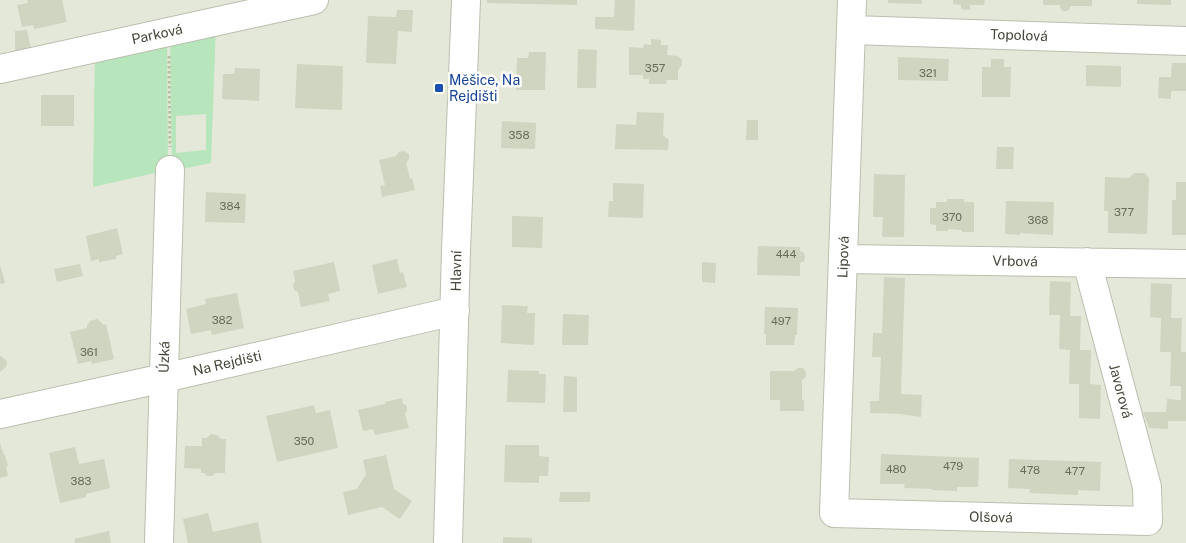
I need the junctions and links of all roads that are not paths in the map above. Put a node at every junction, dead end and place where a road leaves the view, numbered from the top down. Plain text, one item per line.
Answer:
1 (314, 0) edge
2 (466, 0) edge
3 (852, 0) edge
4 (851, 30) junction
5 (1186, 41) edge
6 (0, 69) edge
7 (170, 170) road end
8 (843, 259) junction
9 (1087, 262) junction
10 (1186, 264) edge
11 (454, 310) junction
12 (164, 378) junction
13 (0, 414) edge
14 (834, 514) joint
15 (1148, 521) joint
16 (159, 543) edge
17 (448, 543) edge

1 - 6 street, Parková
2 - 11 street, Hlavní
3 - 4 street, Lipová
4 - 5 street, Topolová
4 - 8 street, Lipová
7 - 12 street, Úzká
8 - 9 street, Vrbová
8 - 14 street, Lipová
9 - 10 street, Vrbová
9 - 15 street, Javorová
11 - 12 street, Na Rejdišti
11 - 17 street, Hlavní
12 - 13 street, Na Rejdišti
12 - 16 street, Úzká
14 - 15 street, Olšová

